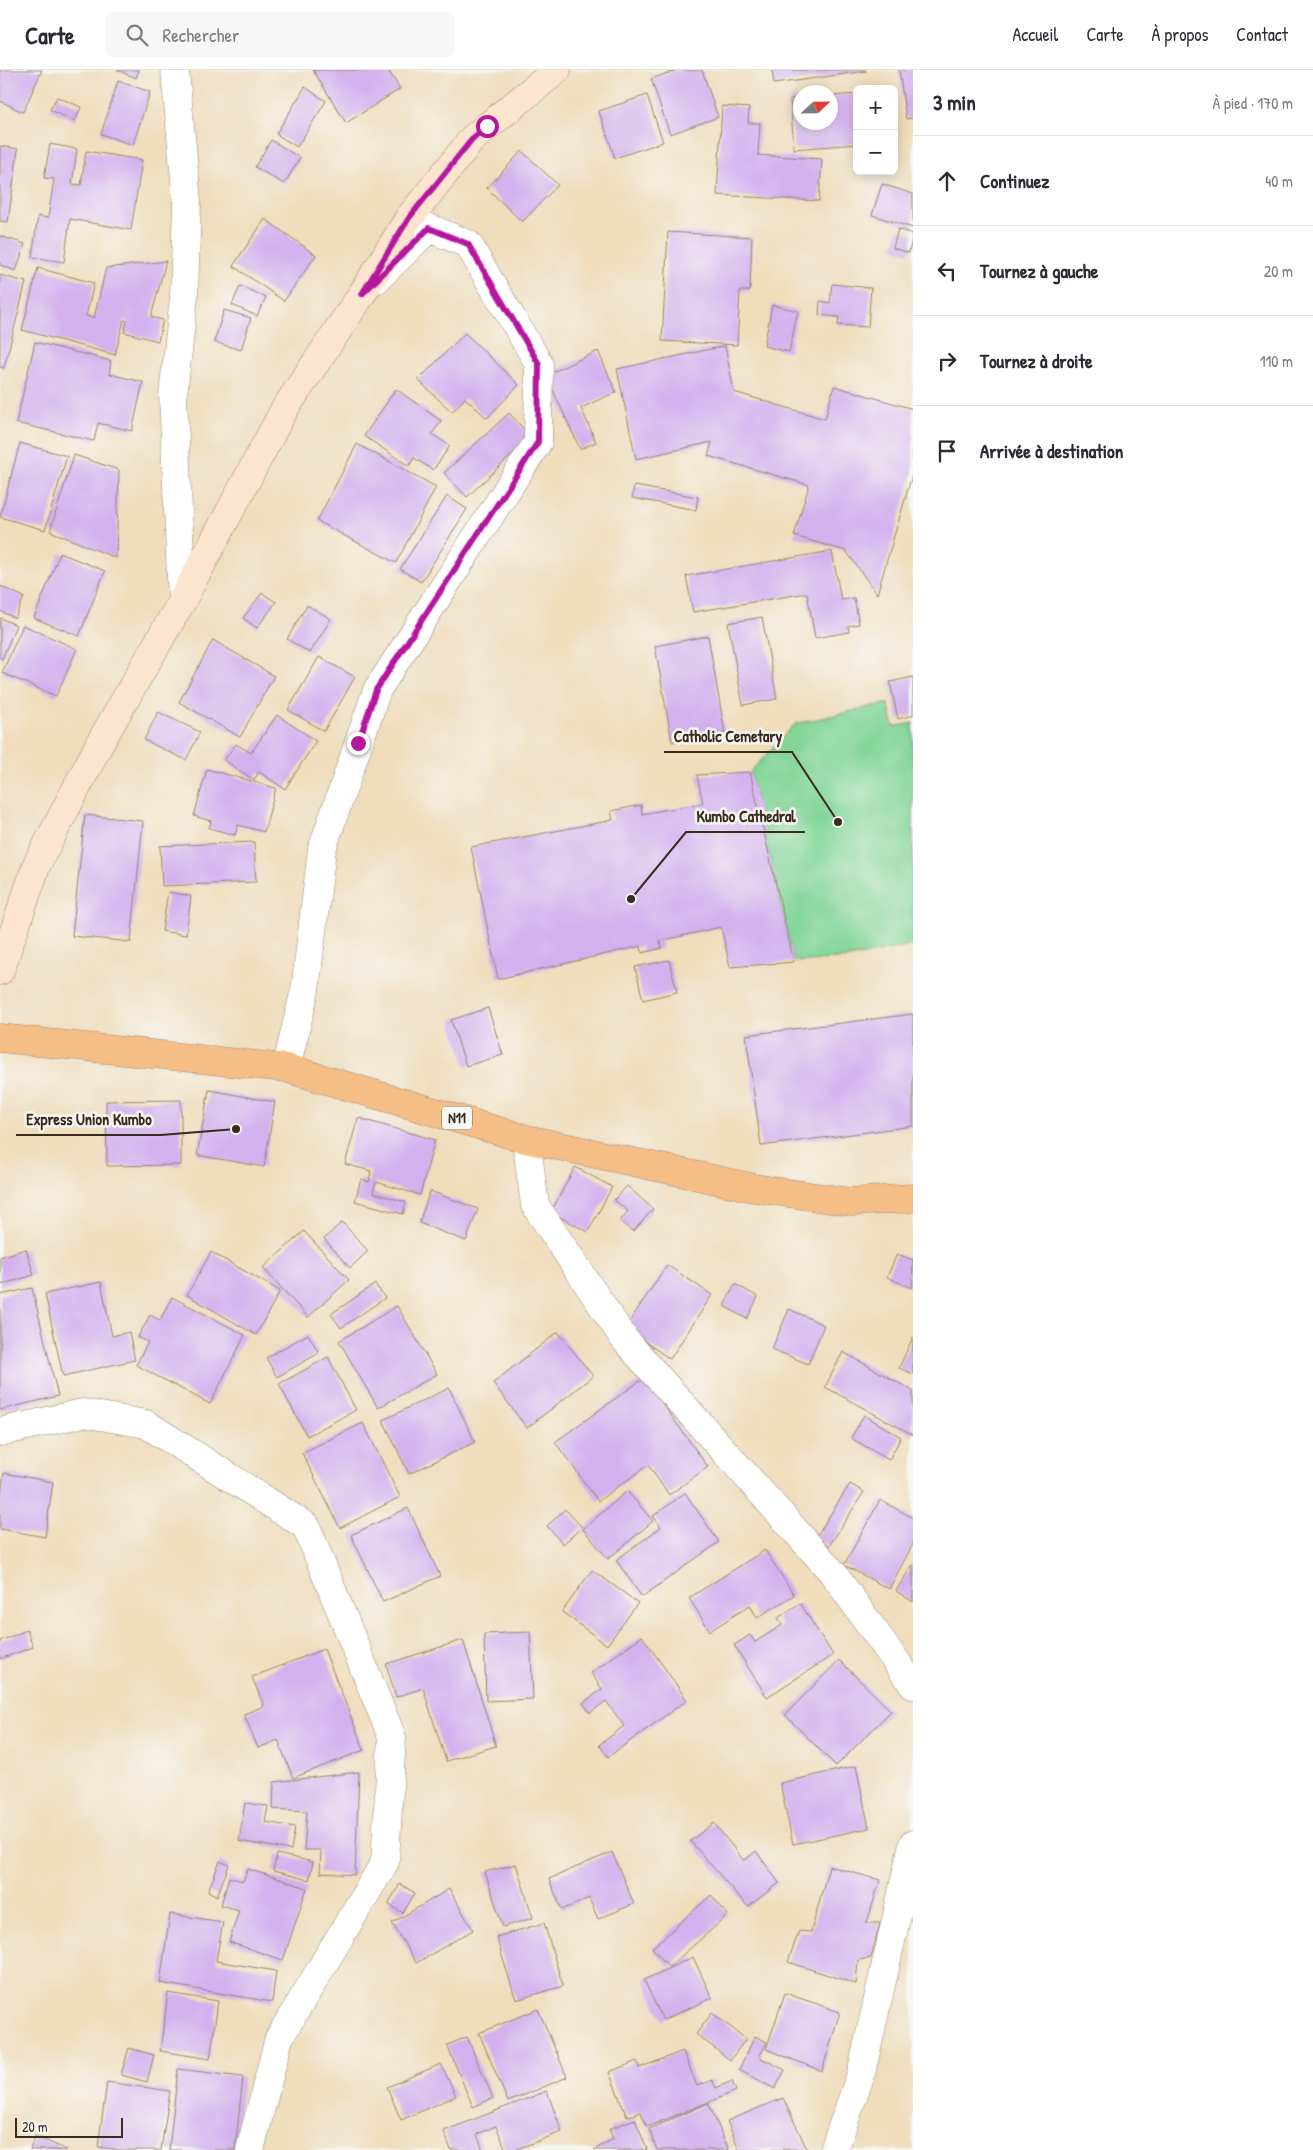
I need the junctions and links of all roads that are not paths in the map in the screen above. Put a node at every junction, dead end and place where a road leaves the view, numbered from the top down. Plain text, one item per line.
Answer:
1 (174, 70) edge
2 (557, 70) edge
3 (362, 294) junction
4 (182, 601) junction
5 (0, 971) edge
6 (0, 1038) edge
7 (286, 1068) junction
8 (526, 1139) junction
9 (913, 1198) edge
10 (0, 1432) edge
11 (913, 1685) edge
12 (913, 1844) edge
13 (250, 2150) edge
14 (834, 2150) edge

1 - 4 street
2 - 3 main road
3 - 4 main road
3 - 7 street
4 - 5 main road
6 - 7 highway, N11
7 - 8 highway, N11
8 - 9 highway, N11
8 - 11 street
10 - 13 street
12 - 14 street

